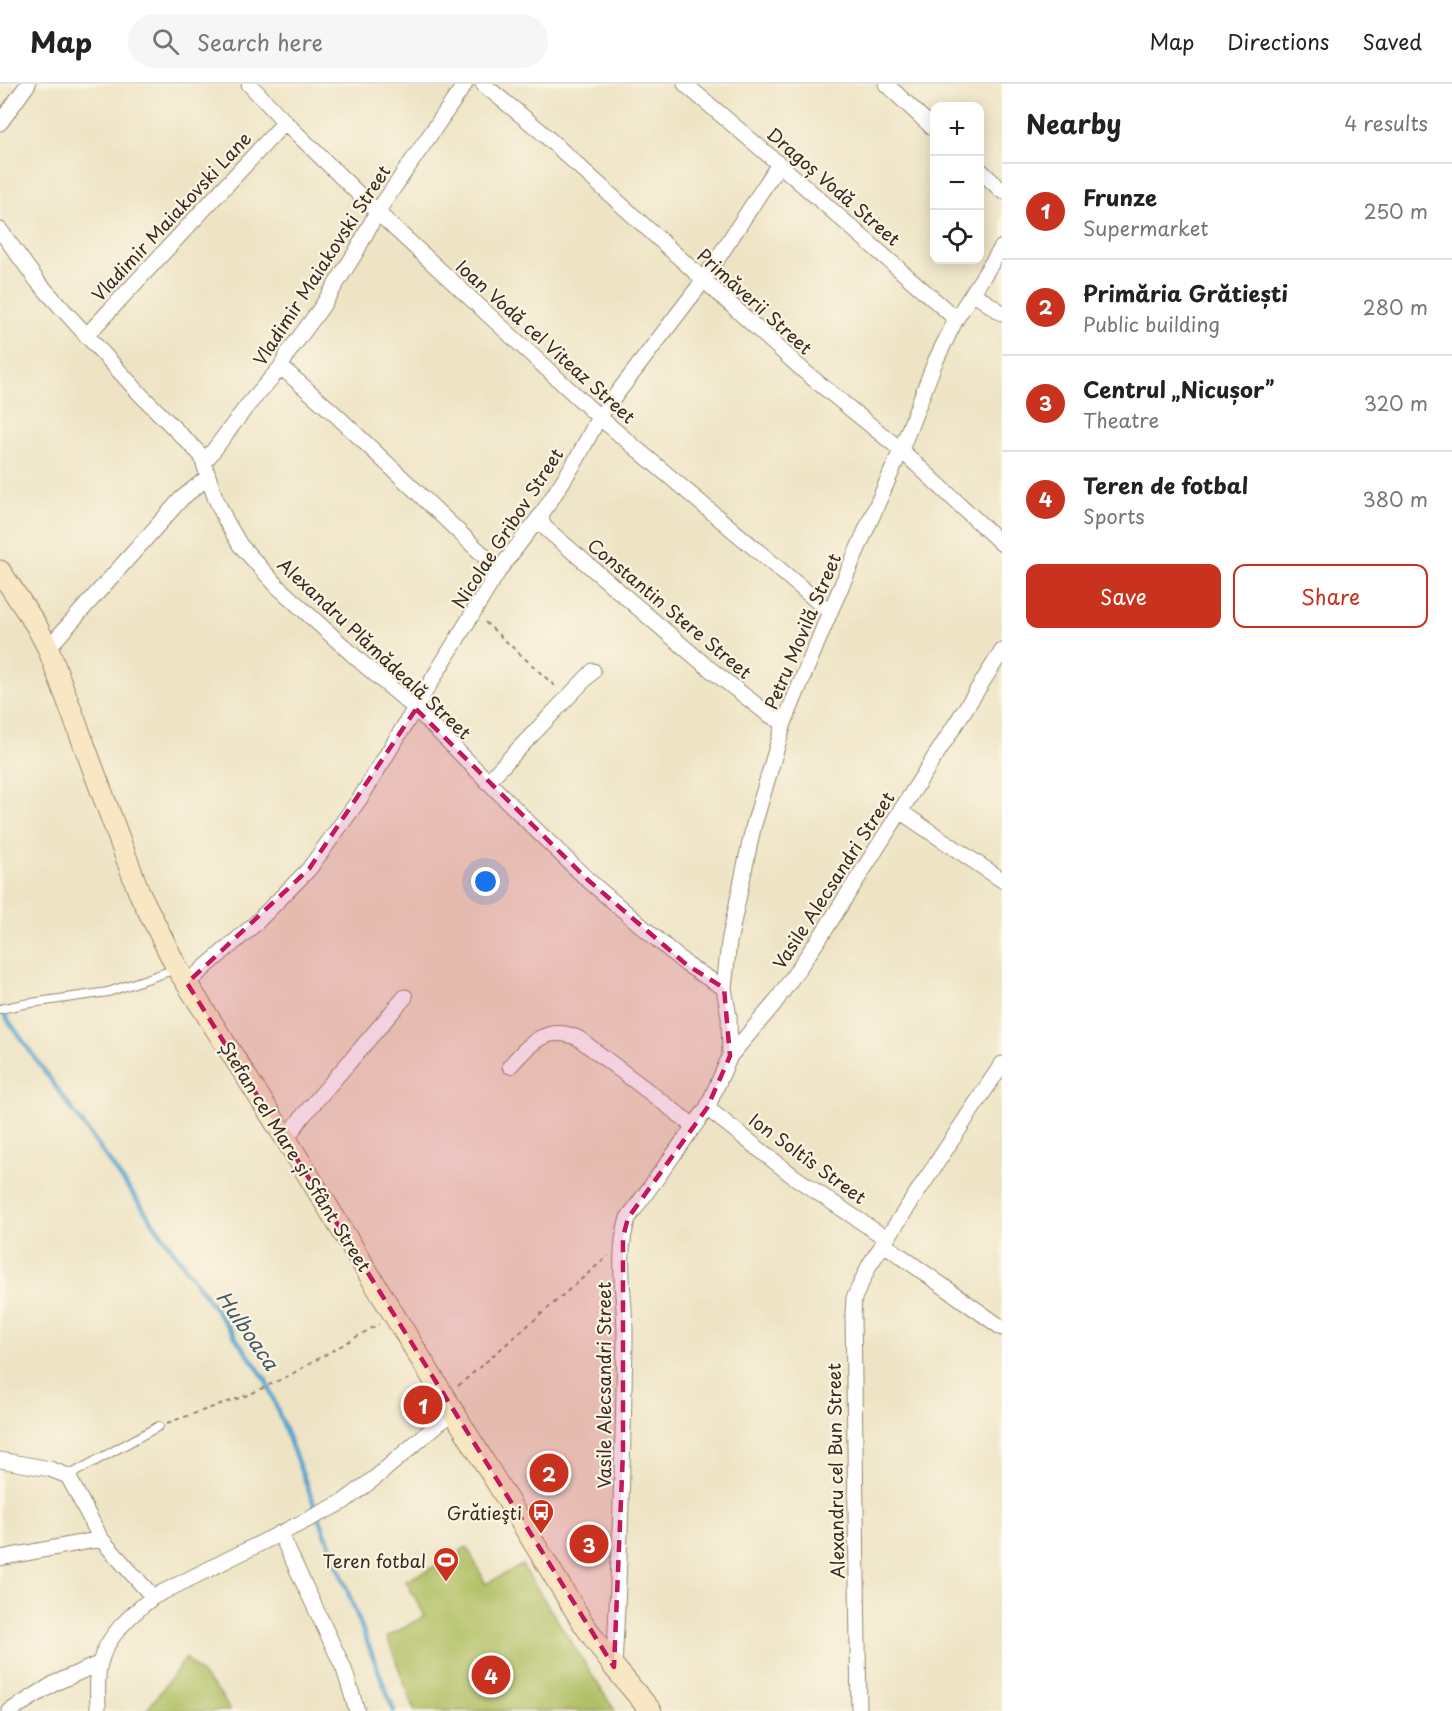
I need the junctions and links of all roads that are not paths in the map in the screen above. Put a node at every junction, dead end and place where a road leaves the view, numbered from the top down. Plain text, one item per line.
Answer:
1 (28, 84) edge
2 (249, 84) edge
3 (465, 84) edge
4 (483, 84) edge
5 (685, 84) edge
6 (886, 84) edge
7 (285, 122) junction
8 (0, 123) edge
9 (930, 125) edge
10 (779, 164) junction
11 (984, 174) edge
12 (1002, 191) edge
13 (377, 212) junction
14 (0, 230) edge
15 (1002, 247) edge
16 (703, 281) junction
17 (974, 294) junction
18 (1002, 313) edge
19 (956, 319) junction
20 (86, 336) junction
21 (281, 367) junction
22 (599, 417) junction
23 (902, 450) junction
24 (206, 470) junction
25 (541, 515) junction
26 (1002, 544) edge
27 (499, 570) junction
28 (0, 571) edge
29 (830, 612) junction
30 (48, 648) junction
31 (1002, 651) edge
32 (593, 672) dead end
33 (416, 709) junction
34 (784, 723) junction
35 (487, 782) junction
36 (901, 812) junction
37 (1002, 880) edge
38 (182, 976) junction
39 (724, 988) junction
40 (405, 997) dead end
41 (0, 1009) edge
42 (730, 1056) junction
43 (1002, 1064) edge
44 (510, 1066) dead end
45 (706, 1107) junction
46 (694, 1126) junction
47 (286, 1139) junction
48 (885, 1241) junction
49 (1002, 1328) edge
50 (449, 1404) junction
51 (159, 1426) road end
52 (0, 1460) edge
53 (68, 1476) junction
54 (280, 1533) junction
55 (100, 1539) junction
56 (0, 1558) edge
57 (153, 1597) junction
58 (100, 1663) junction
59 (614, 1667) junction
60 (10, 1711) edge
61 (98, 1711) edge
62 (357, 1711) edge
63 (651, 1711) edge
64 (859, 1711) edge

1 - 8 street
2 - 7 street, Ioan Vodă cel Viteaz Street
3 - 13 street, Vladimir Maiakovski Street
4 - 16 street, Primăverii Street
5 - 10 street, Dragoș Vodă Street
6 - 9 street
7 - 13 street, Ioan Vodă cel Viteaz Street
7 - 20 street, Vladimir Maiakovski Lane
10 - 16 street, Nicolae Gribov Street
10 - 19 street, Dragoș Vodă Street
11 - 12 street
13 - 21 street, Vladimir Maiakovski Street
13 - 22 street, Ioan Vodă cel Viteaz Street
14 - 20 street, Alexandru Plămădeală Street
15 - 17 street, Petru Movilă Street
16 - 22 street, Nicolae Gribov Street
16 - 23 street, Primăverii Street
17 - 18 street
17 - 19 street, Petru Movilă Street
19 - 23 street, Petru Movilă Street
20 - 24 street, Alexandru Plămădeală Street
21 - 24 street, Vladimir Maiakovski Street
21 - 27 street
22 - 25 street, Nicolae Gribov Street
22 - 29 street, Ioan Vodă cel Viteaz Street
23 - 26 street, Primăverii Street
23 - 29 street, Petru Movilă Street
24 - 30 street, Vladimir Maiakovski Street
24 - 33 street, Alexandru Plămădeală Street
25 - 27 street, Nicolae Gribov Street
25 - 34 street, Constantin Stere Street
27 - 33 street, Nicolae Gribov Street
28 - 30 street, Ștefan cel Mare și Sfânt Street
29 - 34 street, Petru Movilă Street
30 - 38 street, Ștefan cel Mare și Sfânt Street
31 - 36 street, Vasile Alecsandri Street
32 - 35 street
33 - 35 street, Alexandru Plămădeală Street
33 - 38 street, Nicolae Gribov Street
34 - 39 street, Petru Movilă Street
35 - 39 street, Alexandru Plămădeală Street
36 - 37 street
36 - 42 street, Vasile Alecsandri Street
38 - 41 lane
38 - 47 street, Ștefan cel Mare și Sfânt Street
39 - 42 street, Petru Movilă Street
40 - 47 street
42 - 45 street, Vasile Alecsandri Street
43 - 48 street, Alexandru cel Bun Street
44 - 46 street
45 - 46 street, Vasile Alecsandri Street
45 - 48 street, Ion Soltîs Street
46 - 59 street, Vasile Alecsandri Street
47 - 50 street, Ștefan cel Mare și Sfânt Street
48 - 49 street, Ion Soltîs Street
48 - 64 street, Alexandru cel Bun Street
50 - 54 street
50 - 59 street, Ștefan cel Mare și Sfânt Street
51 - 53 lane
52 - 53 street
53 - 55 street
54 - 57 street
54 - 62 street
55 - 56 street
55 - 57 street
57 - 58 street
58 - 60 street
58 - 61 street
59 - 63 street, Ștefan cel Mare și Sfânt Street

